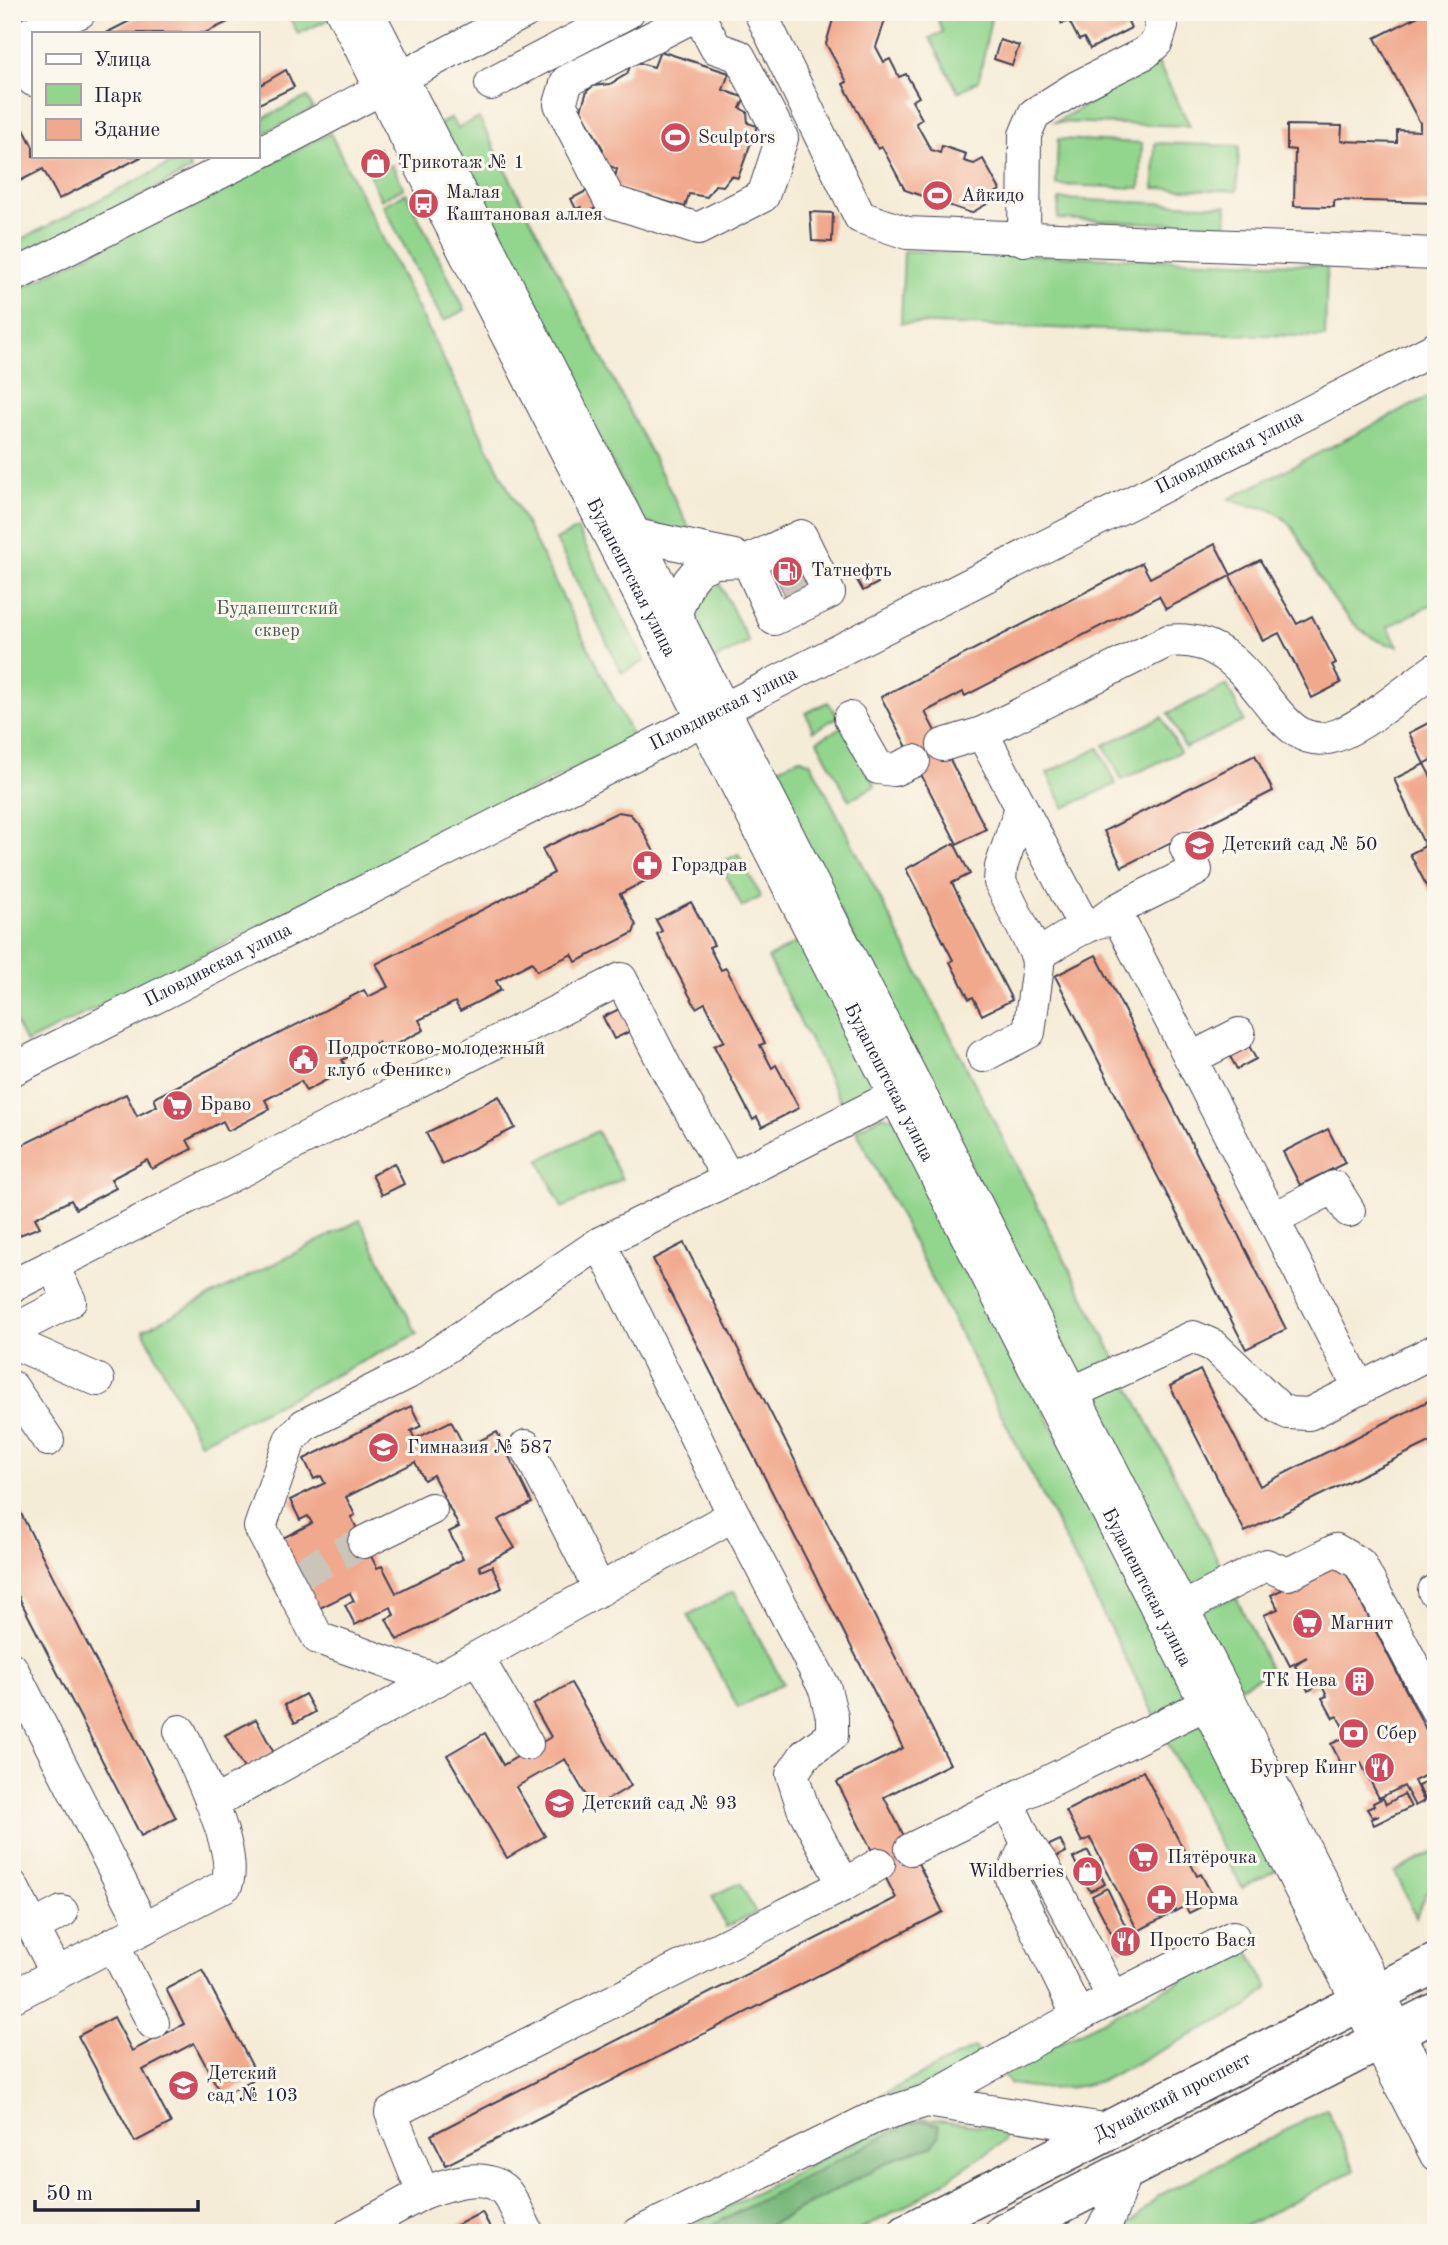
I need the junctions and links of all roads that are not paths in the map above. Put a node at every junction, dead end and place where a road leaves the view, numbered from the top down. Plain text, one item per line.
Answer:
1 (80, 12) edge
2 (342, 12) edge
3 (368, 12) edge
4 (525, 12) edge
5 (628, 12) edge
6 (760, 12) edge
7 (1157, 12) edge
8 (698, 13) edge
9 (53, 29) edge
10 (32, 35) edge
11 (13, 41) edge
12 (32, 78) edge
13 (491, 83) dead end
14 (392, 84) junction
15 (259, 153) edge
16 (242, 158) edge
17 (202, 167) edge
18 (1024, 240) junction
19 (1436, 254) edge
20 (12, 277) edge
21 (1436, 348) edge
22 (635, 535) junction
23 (675, 615) junction
24 (1436, 669) edge
25 (714, 715) junction
26 (850, 718) dead end
27 (982, 733) junction
28 (943, 745) dead end
29 (914, 761) dead end
30 (1021, 808) junction
31 (1186, 848) dead end
32 (1094, 924) junction
33 (1037, 956) junction
34 (1239, 1034) dead end
35 (983, 1056) dead end
36 (1192, 1058) junction
37 (12, 1070) edge
38 (905, 1090) junction
39 (729, 1179) junction
40 (1349, 1211) dead end
41 (1273, 1219) junction
42 (600, 1243) junction
43 (52, 1265) junction
44 (12, 1286) edge
45 (12, 1331) edge
46 (12, 1342) edge
47 (1436, 1350) edge
48 (97, 1380) dead end
49 (12, 1387) edge
50 (1360, 1389) junction
51 (1062, 1397) junction
52 (48, 1440) dead end
53 (526, 1446) dead end
54 (431, 1508) dead end
55 (734, 1516) junction
56 (364, 1542) tunnel mouth
57 (600, 1590) junction
58 (1172, 1614) junction
59 (478, 1658) junction
60 (12, 1669) edge
61 (437, 1681) junction
62 (1206, 1704) junction
63 (1436, 1709) edge
64 (180, 1731) dead end
65 (527, 1744) dead end
66 (214, 1803) junction
67 (1008, 1803) junction
68 (1027, 1843) junction
69 (911, 1849) dead end
70 (879, 1864) dead end
71 (844, 1885) junction
72 (12, 1886) edge
73 (62, 1912) dead end
74 (33, 1927) junction
75 (144, 1928) junction
76 (1233, 1937) dead end
77 (113, 1944) junction
78 (1436, 1963) edge
79 (56, 1972) junction
80 (12, 1997) edge
81 (1113, 1997) junction
82 (1369, 1997) junction
83 (1436, 2012) edge
84 (1078, 2015) junction
85 (153, 2023) dead end
86 (1389, 2037) junction
87 (926, 2101) junction
88 (1436, 2105) edge
89 (1110, 2130) junction
90 (1436, 2155) edge
91 (1126, 2170) junction
92 (423, 2193) junction
93 (350, 2233) edge
94 (528, 2233) edge
95 (639, 2233) edge
96 (907, 2233) edge
97 (1004, 2233) edge
98 (1100, 2233) edge

1 - 9 street
2 - 14 street, Будапештская улица
3 - 14 street, Будапештская улица
4 - 14 street
5 - 13 street
6 - 18 street
7 - 18 street
8 - 8 street
10 - 11 street
11 - 12 street
14 - 15 street
14 - 22 street, Будапештская улица
14 - 25 street, Будапештская улица
16 - 17 street
17 - 20 street
18 - 19 street
21 - 25 street, Пловдивская улица
22 - 23 street, Будапештская улица
22 - 23 street
23 - 25 street, Будапештская улица
24 - 27 street
25 - 37 street, Пловдивская улица
25 - 38 street, Будапештская улица
26 - 29 street
27 - 28 street
27 - 30 street
30 - 32 street
30 - 33 street
31 - 32 street
32 - 33 street
32 - 36 street
33 - 35 street
34 - 36 street
36 - 41 street
38 - 39 street
38 - 51 street, Будапештская улица
39 - 42 street
39 - 43 street
40 - 41 street
41 - 50 street
42 - 55 street
42 - 61 street
43 - 44 street
43 - 45 street
46 - 48 street
47 - 50 street
49 - 52 street
50 - 51 street
51 - 58 street, Будапештская улица
53 - 57 street
54 - 56 street
55 - 57 street
55 - 71 street
57 - 59 street
58 - 62 street, Будапештская улица
58 - 63 street
58 - 82 street, Будапештская улица
59 - 61 street
59 - 65 street
60 - 75 street
61 - 66 street
62 - 67 street
62 - 82 street, Будапештская улица
64 - 66 street
66 - 75 street
67 - 68 street
67 - 69 street
68 - 81 street
68 - 84 street
70 - 71 street
71 - 92 street
72 - 74 street
73 - 74 street
74 - 79 street
75 - 77 street
76 - 81 street
77 - 79 street
77 - 85 street
78 - 82 main road, Дунайский проспект
79 - 80 street
81 - 84 street
82 - 86 street, Будапештская улица
82 - 89 main road, Дунайский проспект
83 - 86 main road
84 - 87 street
86 - 88 street, Будапештская улица
86 - 90 street, Будапештская улица
86 - 91 main road
87 - 89 street
87 - 95 street
89 - 96 main road, Дунайский проспект
91 - 97 main road
91 - 98 street
92 - 93 street
92 - 94 street

